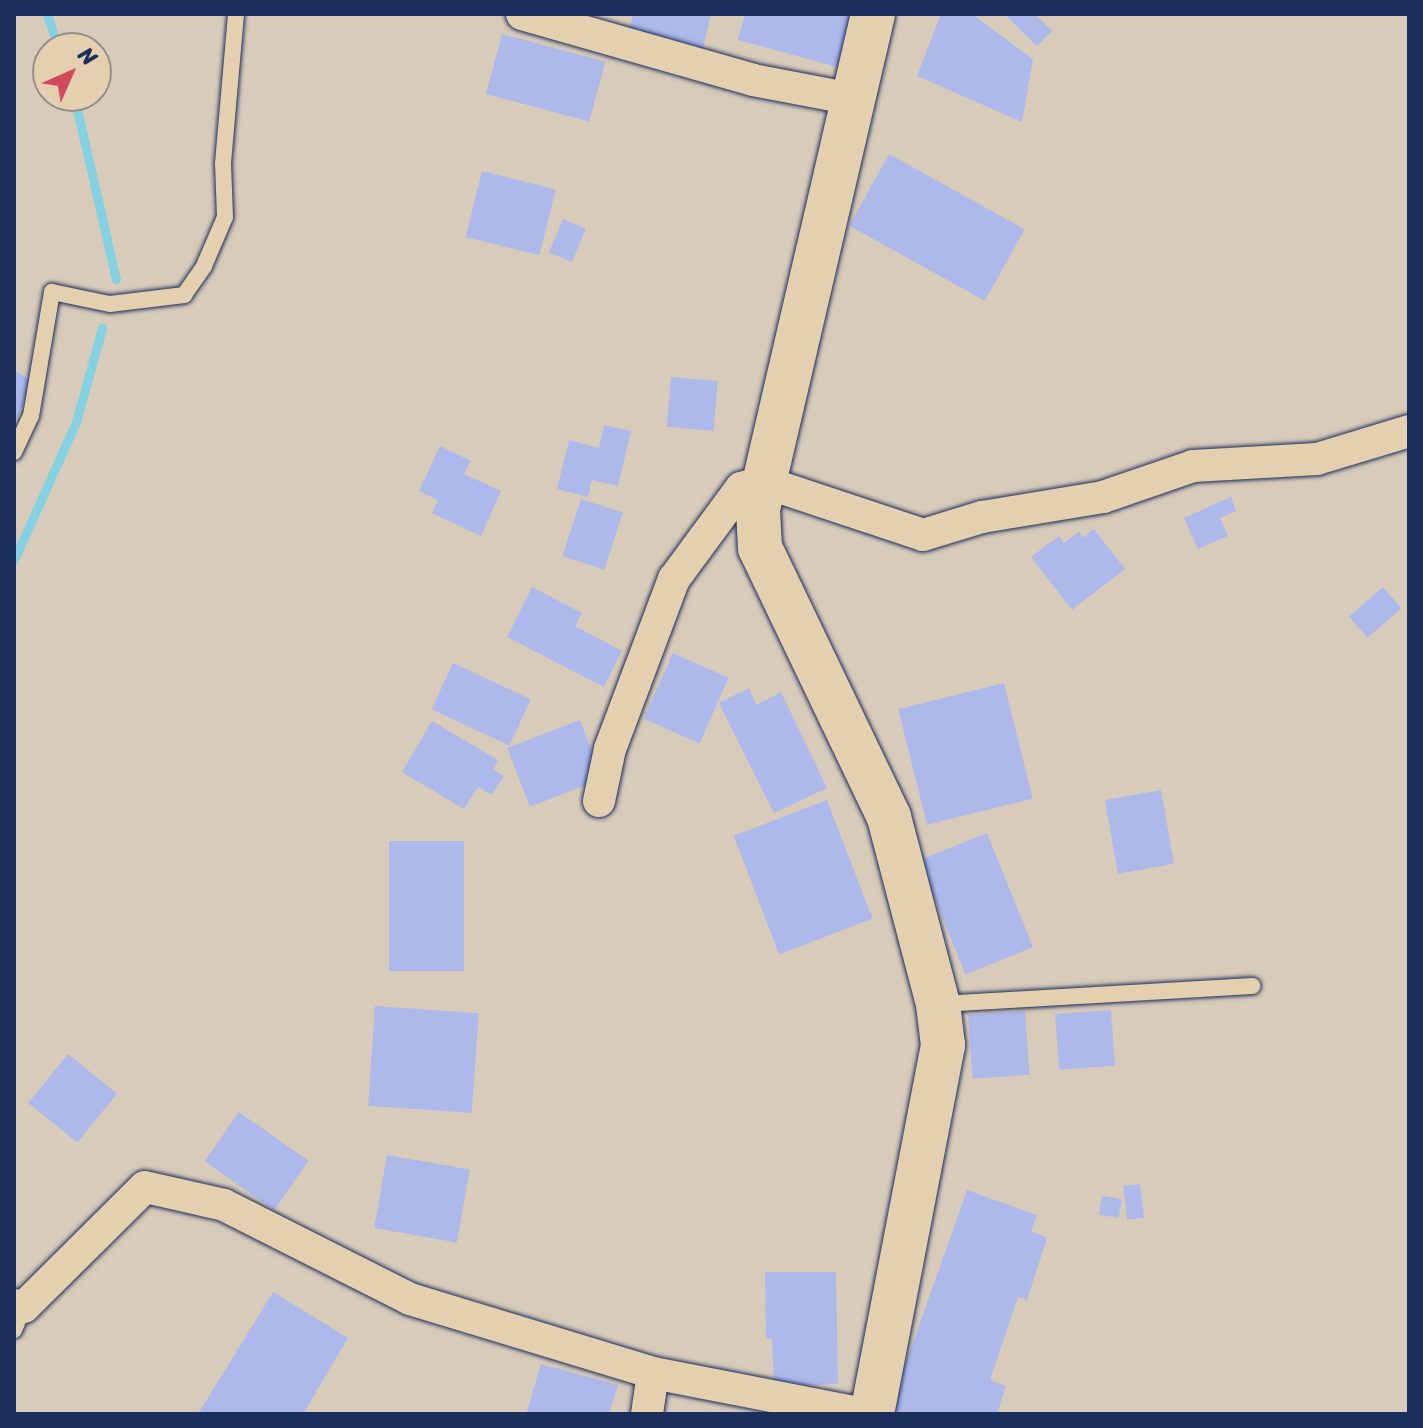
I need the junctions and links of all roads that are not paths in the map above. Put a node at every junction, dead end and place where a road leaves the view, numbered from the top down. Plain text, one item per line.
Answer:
1 (236, 14) edge
2 (873, 14) edge
3 (528, 15) edge
4 (853, 99) junction
5 (1409, 431) edge
6 (14, 452) edge
7 (764, 482) junction
8 (599, 801) dead end
9 (1252, 986) dead end
10 (938, 1004) junction
11 (17, 1314) edge
12 (653, 1373) junction
13 (647, 1414) edge
14 (864, 1414) edge
15 (872, 1414) edge

1 - 6 lane
2 - 4 street
3 - 4 street
4 - 7 street
5 - 7 street
7 - 8 street
7 - 10 street
9 - 10 lane
10 - 15 street
11 - 12 street
12 - 13 street
12 - 14 street

